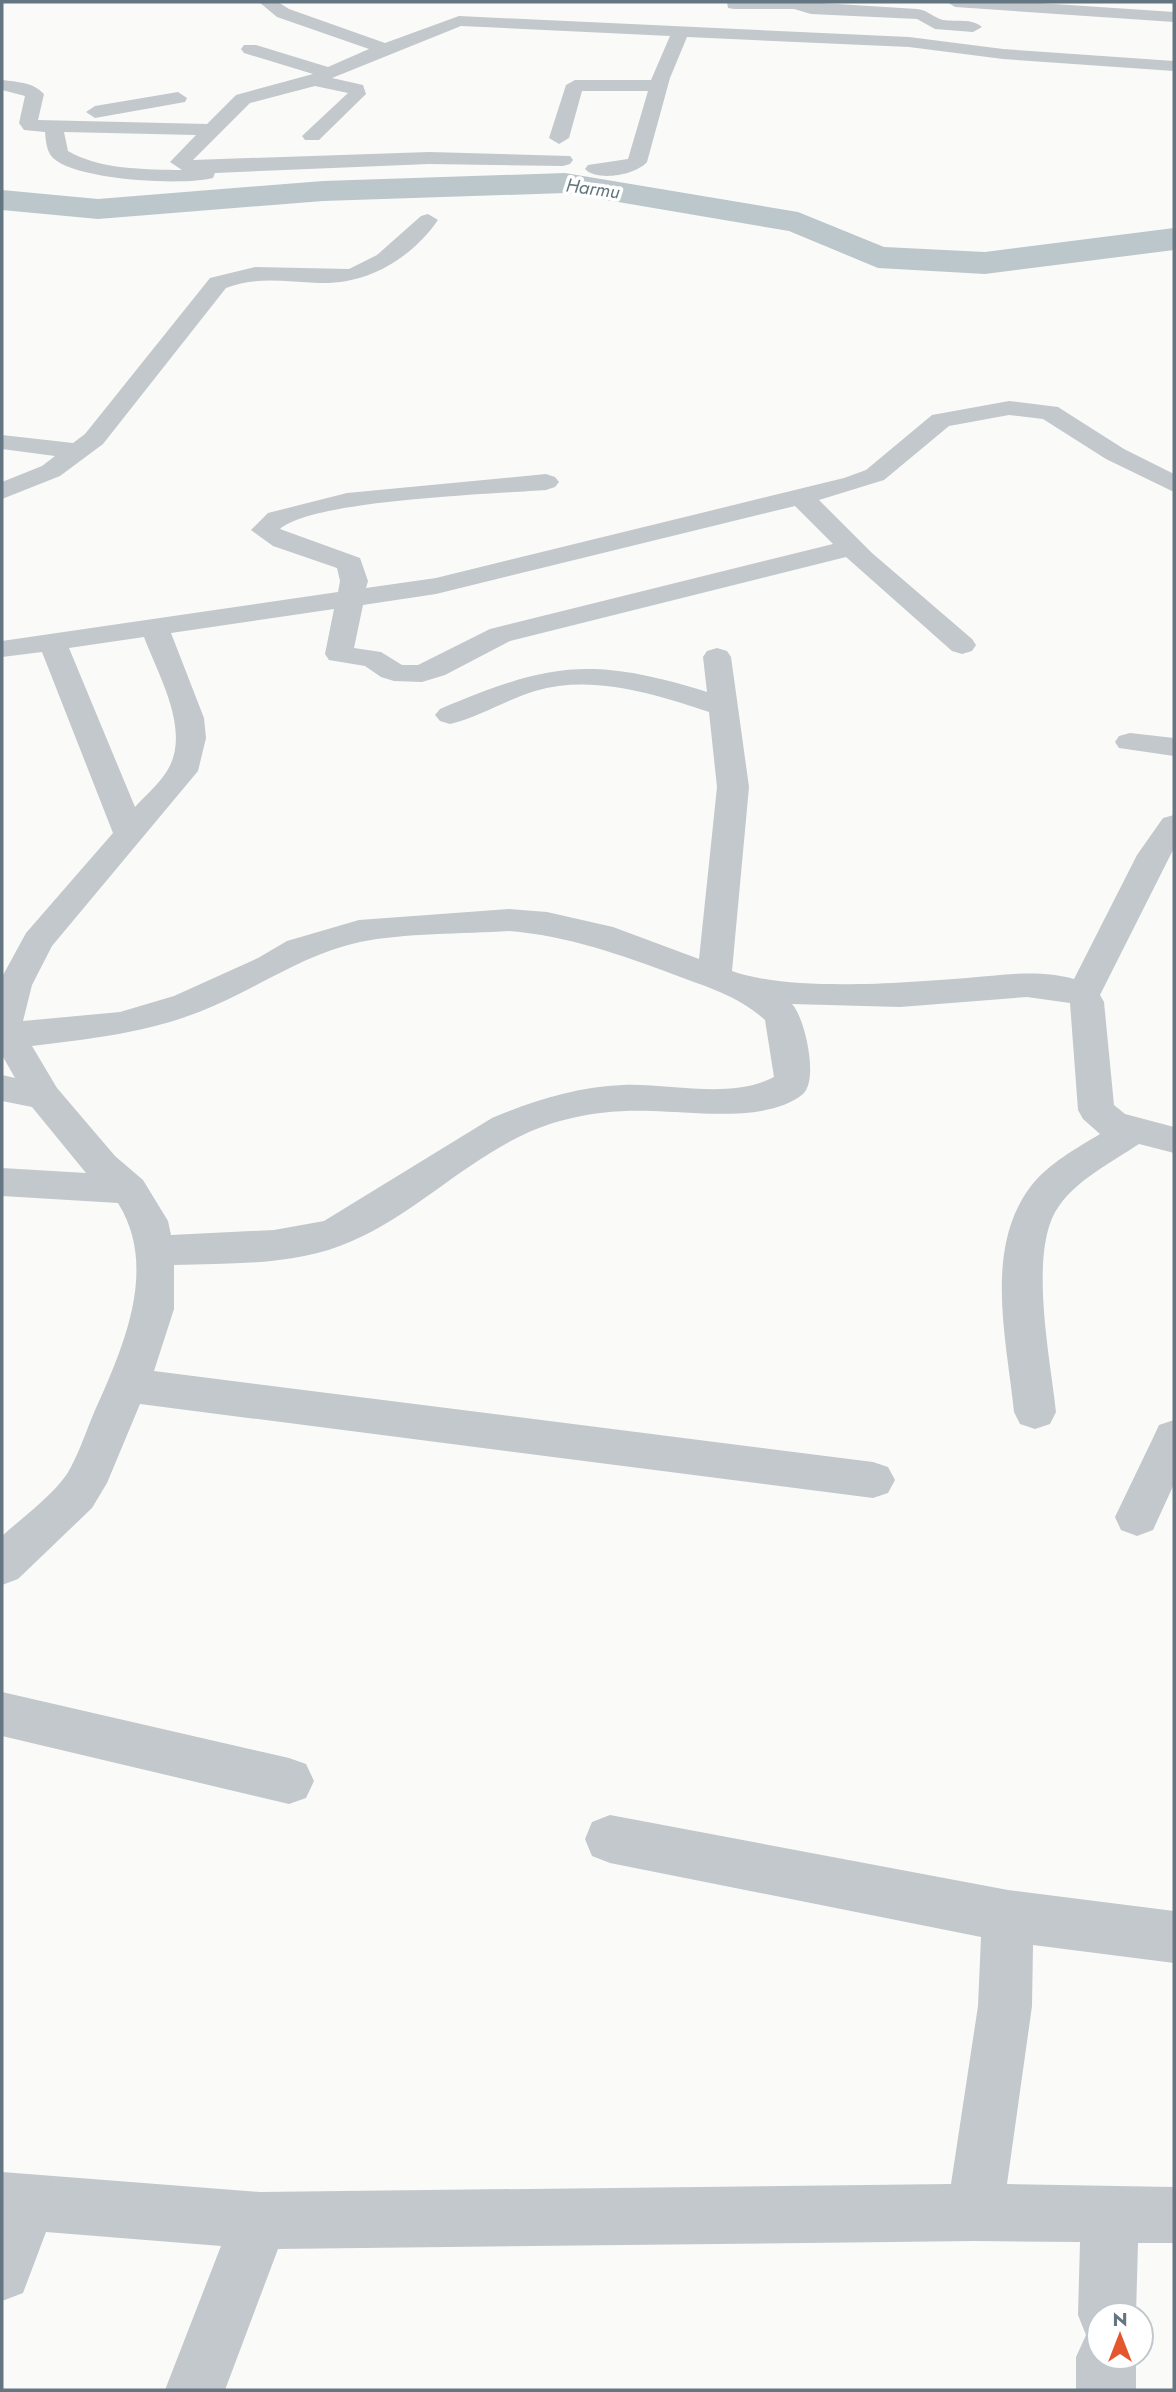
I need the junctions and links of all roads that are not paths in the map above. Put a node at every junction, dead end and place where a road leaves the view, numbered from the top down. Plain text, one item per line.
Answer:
1 (267, 2) edge
2 (955, 2) edge
3 (797, 3) edge
4 (734, 4) dead end
5 (434, 13) dead end
6 (1174, 17) edge
7 (453, 22) junction
8 (394, 27) dead end
9 (996, 28) dead end
10 (680, 32) junction
11 (418, 36) junction
12 (250, 49) dead end
13 (384, 49) junction
14 (1174, 66) edge
15 (322, 76) junction
16 (2, 85) edge
17 (659, 86) junction
18 (178, 98) dead end
19 (27, 123) junction
20 (54, 129) junction
21 (210, 130) junction
22 (312, 136) dead end
23 (559, 138) dead end
24 (563, 160) dead end
25 (237, 167) junction
26 (596, 169) dead end
27 (428, 220) dead end
28 (2, 442) edge
29 (78, 452) junction
30 (546, 482) dead end
31 (1174, 484) edge
32 (2, 491) edge
33 (800, 496) junction
34 (851, 548) junction
35 (351, 598) junction
36 (155, 626) junction
37 (52, 642) junction
38 (962, 645) dead end
39 (2, 649) edge
40 (717, 657) dead end
41 (723, 707) junction
42 (450, 715) dead end
43 (1129, 742) dead end
44 (1174, 747) edge
45 (1174, 825) edge
46 (130, 835) junction
47 (714, 975) junction
48 (755, 992) junction
49 (1083, 995) junction
50 (9, 1037) junction
51 (2, 1088) edge
52 (44, 1097) junction
53 (1132, 1131) junction
54 (1174, 1140) edge
55 (2, 1182) edge
56 (129, 1190) junction
57 (154, 1251) junction
58 (127, 1385) junction
59 (1035, 1412) dead end
60 (1174, 1438) edge
61 (873, 1480) dead end
62 (1137, 1517) dead end
63 (2, 1565) edge
64 (2, 1714) edge
65 (289, 1781) dead end
66 (610, 1839) dead end
67 (1008, 1916) junction
68 (1174, 1937) edge
69 (15, 2202) edge
70 (975, 2212) junction
71 (1110, 2214) junction
72 (1174, 2215) edge
73 (260, 2221) junction
74 (2, 2272) edge
75 (1107, 2301) edge
76 (1106, 2371) edge
77 (195, 2390) edge
78 (1105, 2390) edge

1 - 13 street
2 - 6 street
3 - 4 street
3 - 9 street
5 - 7 street
7 - 10 street
7 - 11 street
8 - 11 street
10 - 14 street
10 - 17 street
11 - 13 street
12 - 15 street
13 - 15 street
15 - 21 street
15 - 22 street
16 - 19 street
17 - 23 street
17 - 26 street
18 - 19 street
19 - 20 street
20 - 21 street
20 - 25 street
21 - 25 street
24 - 25 street
27 - 29 street
28 - 29 street
29 - 32 street
30 - 35 street
31 - 33 street
33 - 34 street
33 - 35 street
34 - 35 street
34 - 38 street
35 - 36 street
36 - 37 street
36 - 46 street
37 - 39 street
37 - 46 street
40 - 41 street
41 - 42 street
41 - 47 street
43 - 44 street
45 - 49 street
46 - 50 street
47 - 48 street
47 - 50 street
48 - 49 street
48 - 57 street
49 - 53 street
50 - 52 street
51 - 52 street
52 - 56 street
53 - 54 street
53 - 59 street
55 - 56 street
56 - 57 street
57 - 58 street
58 - 61 street
58 - 63 street
60 - 62 street
64 - 65 street
66 - 67 street
67 - 68 street
67 - 70 street
69 - 73 street
69 - 74 street
70 - 71 street
70 - 73 street
71 - 72 street
71 - 75 street
73 - 77 street
76 - 78 street

